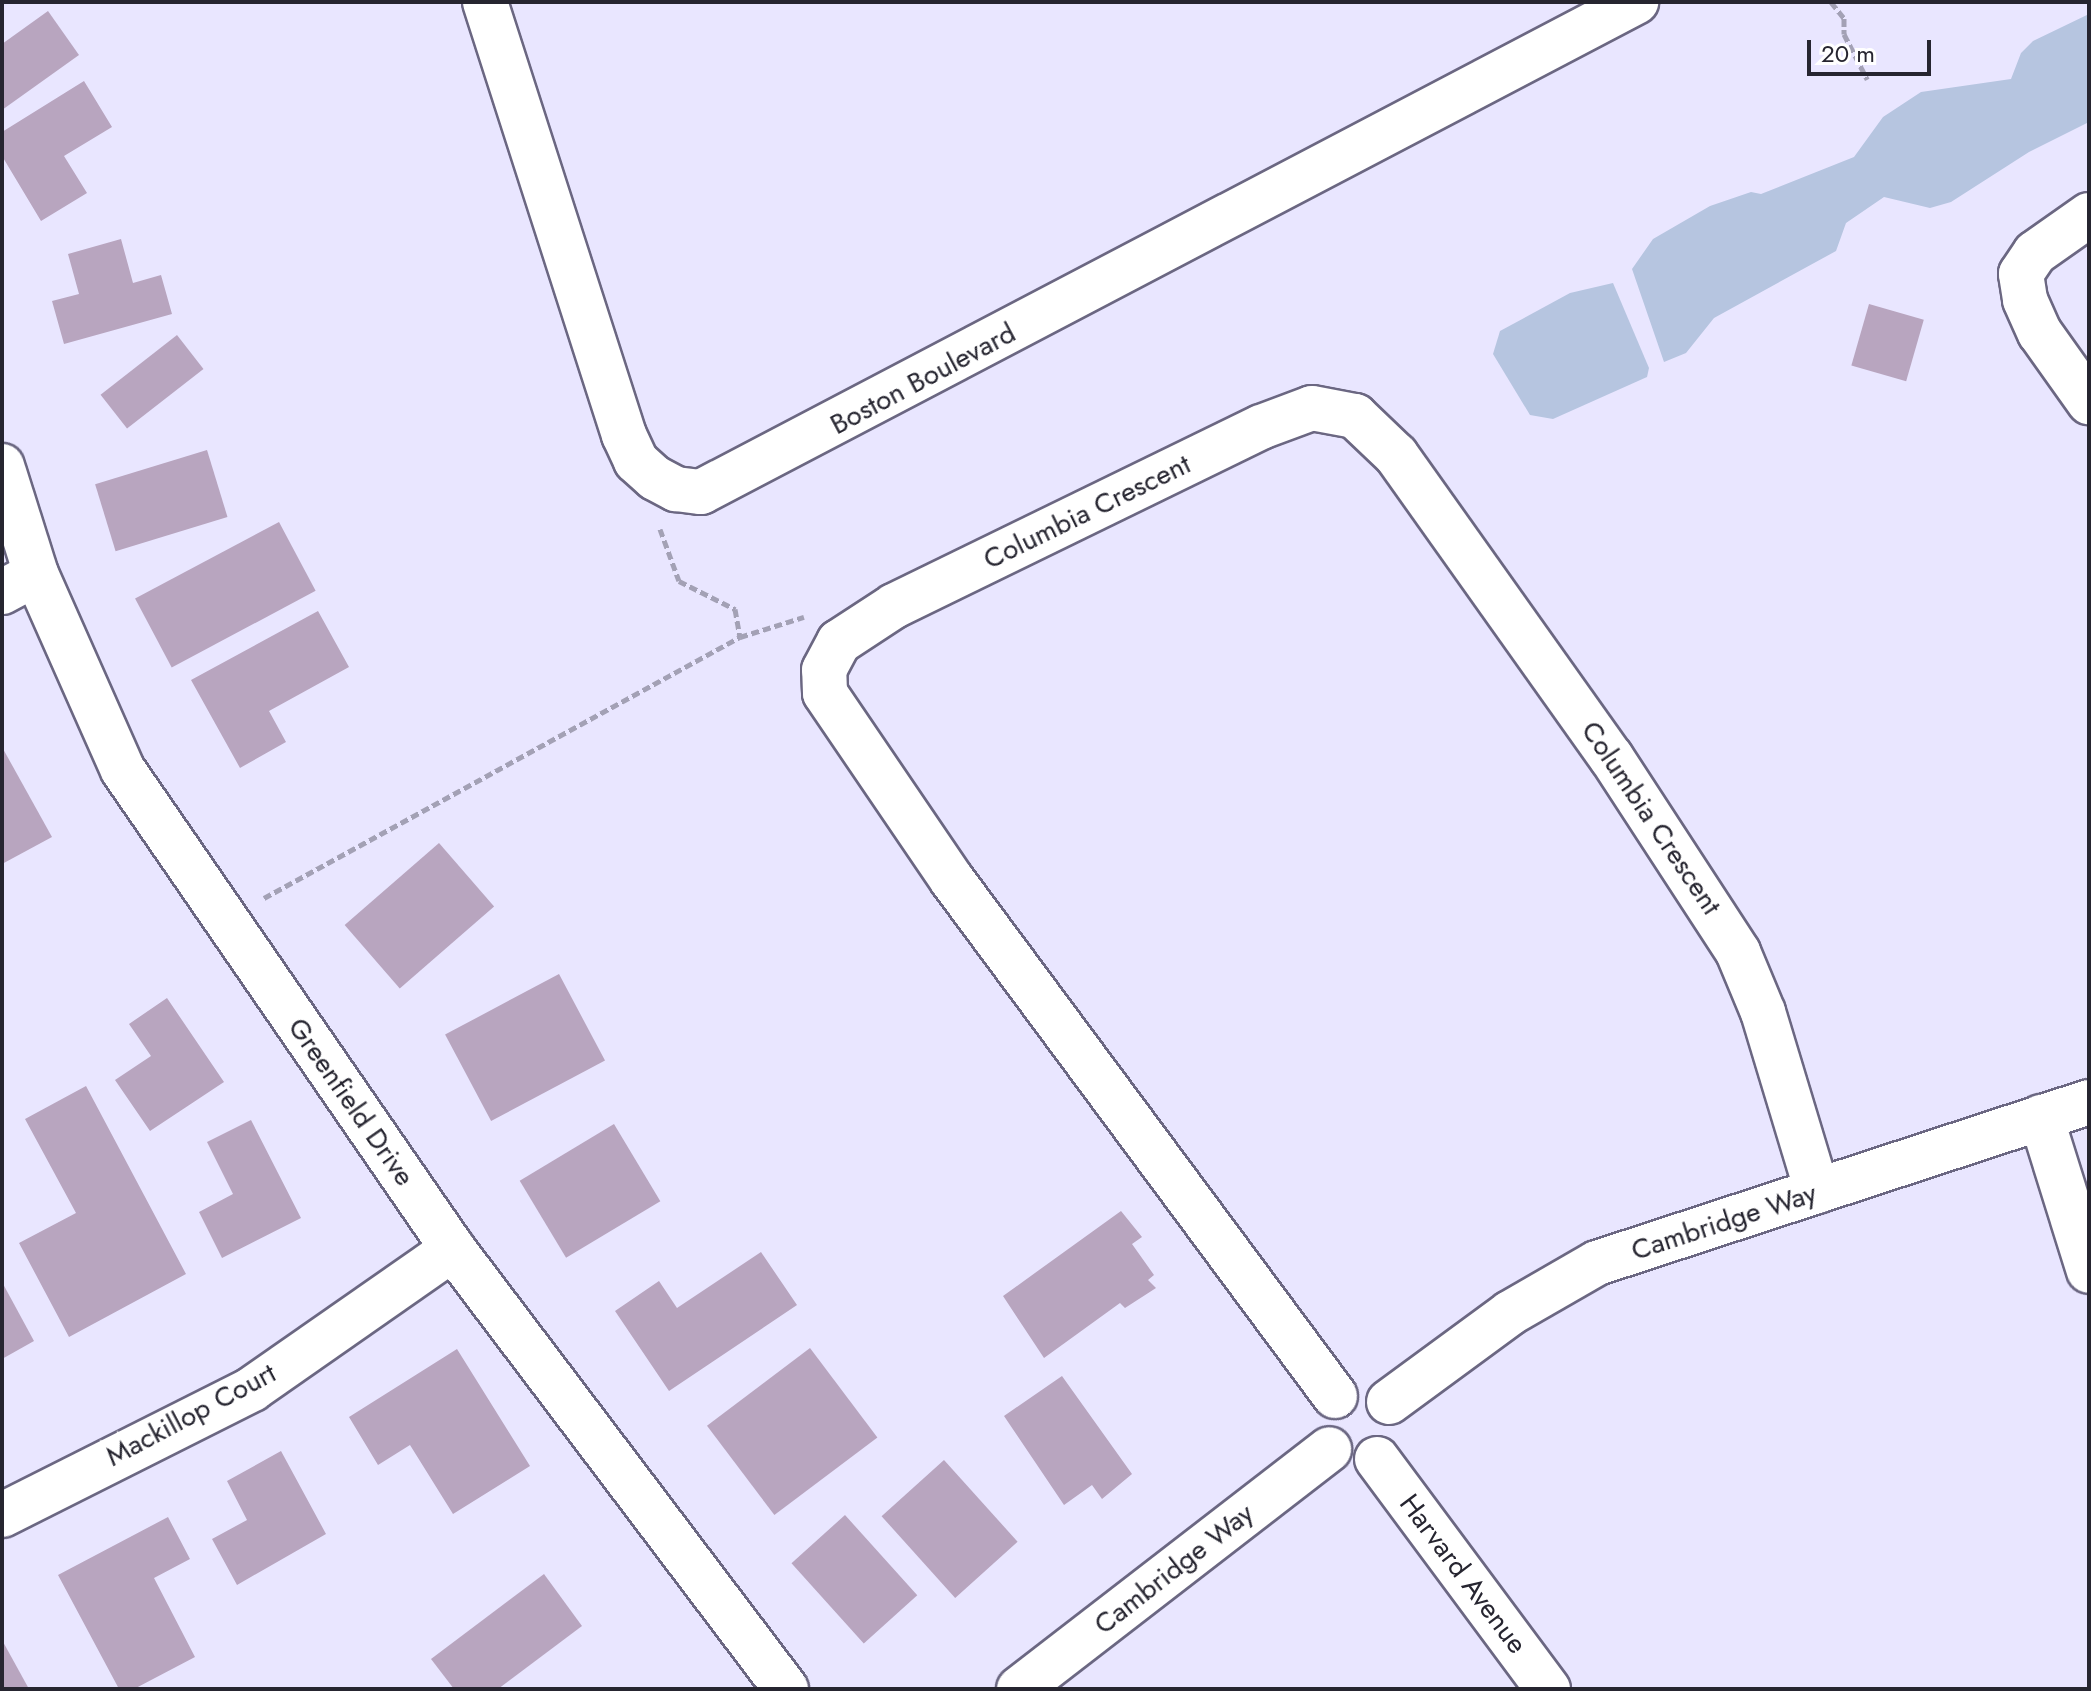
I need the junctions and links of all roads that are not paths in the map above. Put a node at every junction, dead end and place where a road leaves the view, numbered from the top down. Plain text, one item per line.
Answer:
1 (485, 2) edge
2 (1636, 2) edge
3 (2089, 215) edge
4 (2089, 402) edge
5 (2, 466) edge
6 (19, 583) edge
7 (2089, 1102) edge
8 (2041, 1117) junction
9 (1817, 1191) junction
10 (453, 1249) junction
11 (2089, 1271) edge
12 (1335, 1396) junction
13 (1389, 1402) junction
14 (1329, 1449) junction
15 (1377, 1459) junction
16 (2, 1515) edge
17 (786, 1689) edge
18 (1019, 1689) edge
19 (1548, 1689) edge

1 - 2 street, Boston Boulevard
3 - 4 street
5 - 6 street, Greenfield Drive
6 - 10 street, Greenfield Drive
7 - 8 street, Cambridge Way
8 - 9 street, Cambridge Way
8 - 11 street
9 - 12 street, Columbia Crescent
9 - 13 street, Cambridge Way
10 - 16 street, Mackillop Court
10 - 17 street, Greenfield Drive
12 - 13 street
12 - 14 street
13 - 15 street
14 - 15 street
14 - 18 street, Cambridge Way
15 - 19 street, Harvard Avenue

